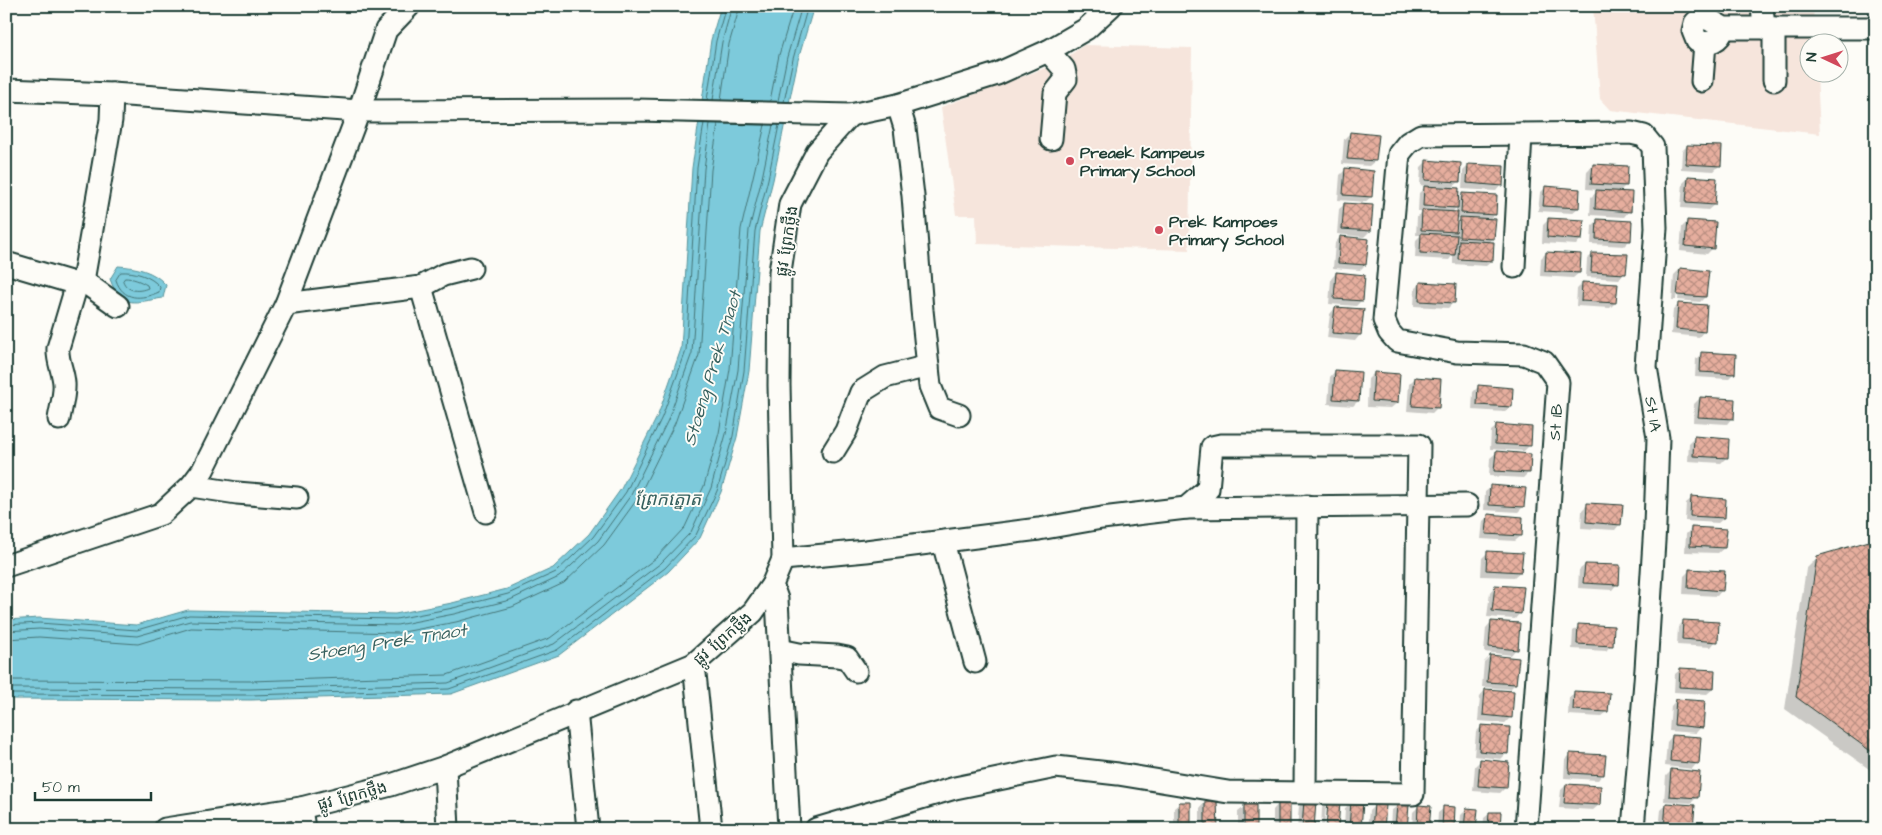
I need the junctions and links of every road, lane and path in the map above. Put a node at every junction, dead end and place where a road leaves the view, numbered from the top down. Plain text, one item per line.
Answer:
1 (409, 6) edge
2 (1111, 6) edge
3 (1762, 6) edge
4 (1701, 12) edge
5 (1724, 28) junction
6 (1769, 28) junction
7 (1876, 28) edge
8 (1705, 43) junction
9 (1048, 52) junction
10 (1774, 80) dead end
11 (1702, 81) dead end
12 (6, 90) edge
13 (112, 94) junction
14 (898, 105) junction
15 (359, 111) junction
16 (850, 115) junction
17 (1521, 134) junction
18 (1051, 139) dead end
19 (1399, 154) joint
20 (6, 264) edge
21 (1514, 267) dead end
22 (471, 268) dead end
23 (80, 283) junction
24 (421, 287) junction
25 (286, 304) junction
26 (118, 306) dead end
27 (928, 366) junction
28 (959, 414) dead end
29 (59, 419) dead end
30 (833, 452) dead end
31 (192, 486) junction
32 (297, 498) dead end
33 (1467, 505) dead end
34 (1307, 506) junction
35 (1418, 507) junction
36 (1186, 508) junction
37 (486, 512) dead end
38 (943, 542) junction
39 (783, 559) junction
40 (11, 564) edge
41 (772, 586) junction
42 (780, 650) junction
43 (975, 662) dead end
44 (694, 664) junction
45 (856, 671) dead end
46 (576, 711) junction
47 (445, 767) junction
48 (1305, 792) junction
49 (301, 808) junction
50 (1634, 823) edge
51 (170, 828) edge
52 (304, 829) edge
53 (448, 829) edge
54 (588, 829) edge
55 (711, 829) edge
56 (789, 829) edge
57 (816, 829) edge
58 (1526, 829) edge

1 - 15 street
2 - 9 street
3 - 6 street
4 - 5 street
4 - 8 street
5 - 6 street
5 - 8 street
6 - 7 street
6 - 10 street
8 - 11 street
9 - 14 street
9 - 18 street
12 - 13 street
13 - 15 street
13 - 23 street
14 - 16 street
14 - 27 street
15 - 16 street
15 - 25 street
16 - 39 street, ផ្លូវ ព្រែកថ្លឹង
17 - 19 street, St 1A
17 - 21 street
17 - 50 street, St 1A
19 - 58 street, St 1B
20 - 23 street
22 - 24 street
23 - 26 street
23 - 29 street
24 - 25 street
24 - 37 street
25 - 31 street
27 - 28 street
27 - 30 street
31 - 32 street
31 - 40 street
33 - 35 street
34 - 35 street
34 - 36 street
34 - 48 street
35 - 36 street
35 - 48 street
36 - 38 street
38 - 39 street
38 - 43 street
39 - 41 street, ផ្លូវ ព្រែកថ្លឹង
41 - 42 street
41 - 44 street, ផ្លូវ ព្រែកថ្លឹង
42 - 45 street
42 - 56 street
44 - 46 street, ផ្លូវ ព្រែកថ្លឹង
44 - 55 street
46 - 47 street, ផ្លូវ ព្រែកថ្លឹង
46 - 54 street
47 - 49 street, ផ្លូវ ព្រែកថ្លឹង
47 - 53 street
48 - 57 street
49 - 51 street, ផ្លូវ ព្រែកថ្លឹង
49 - 52 street

